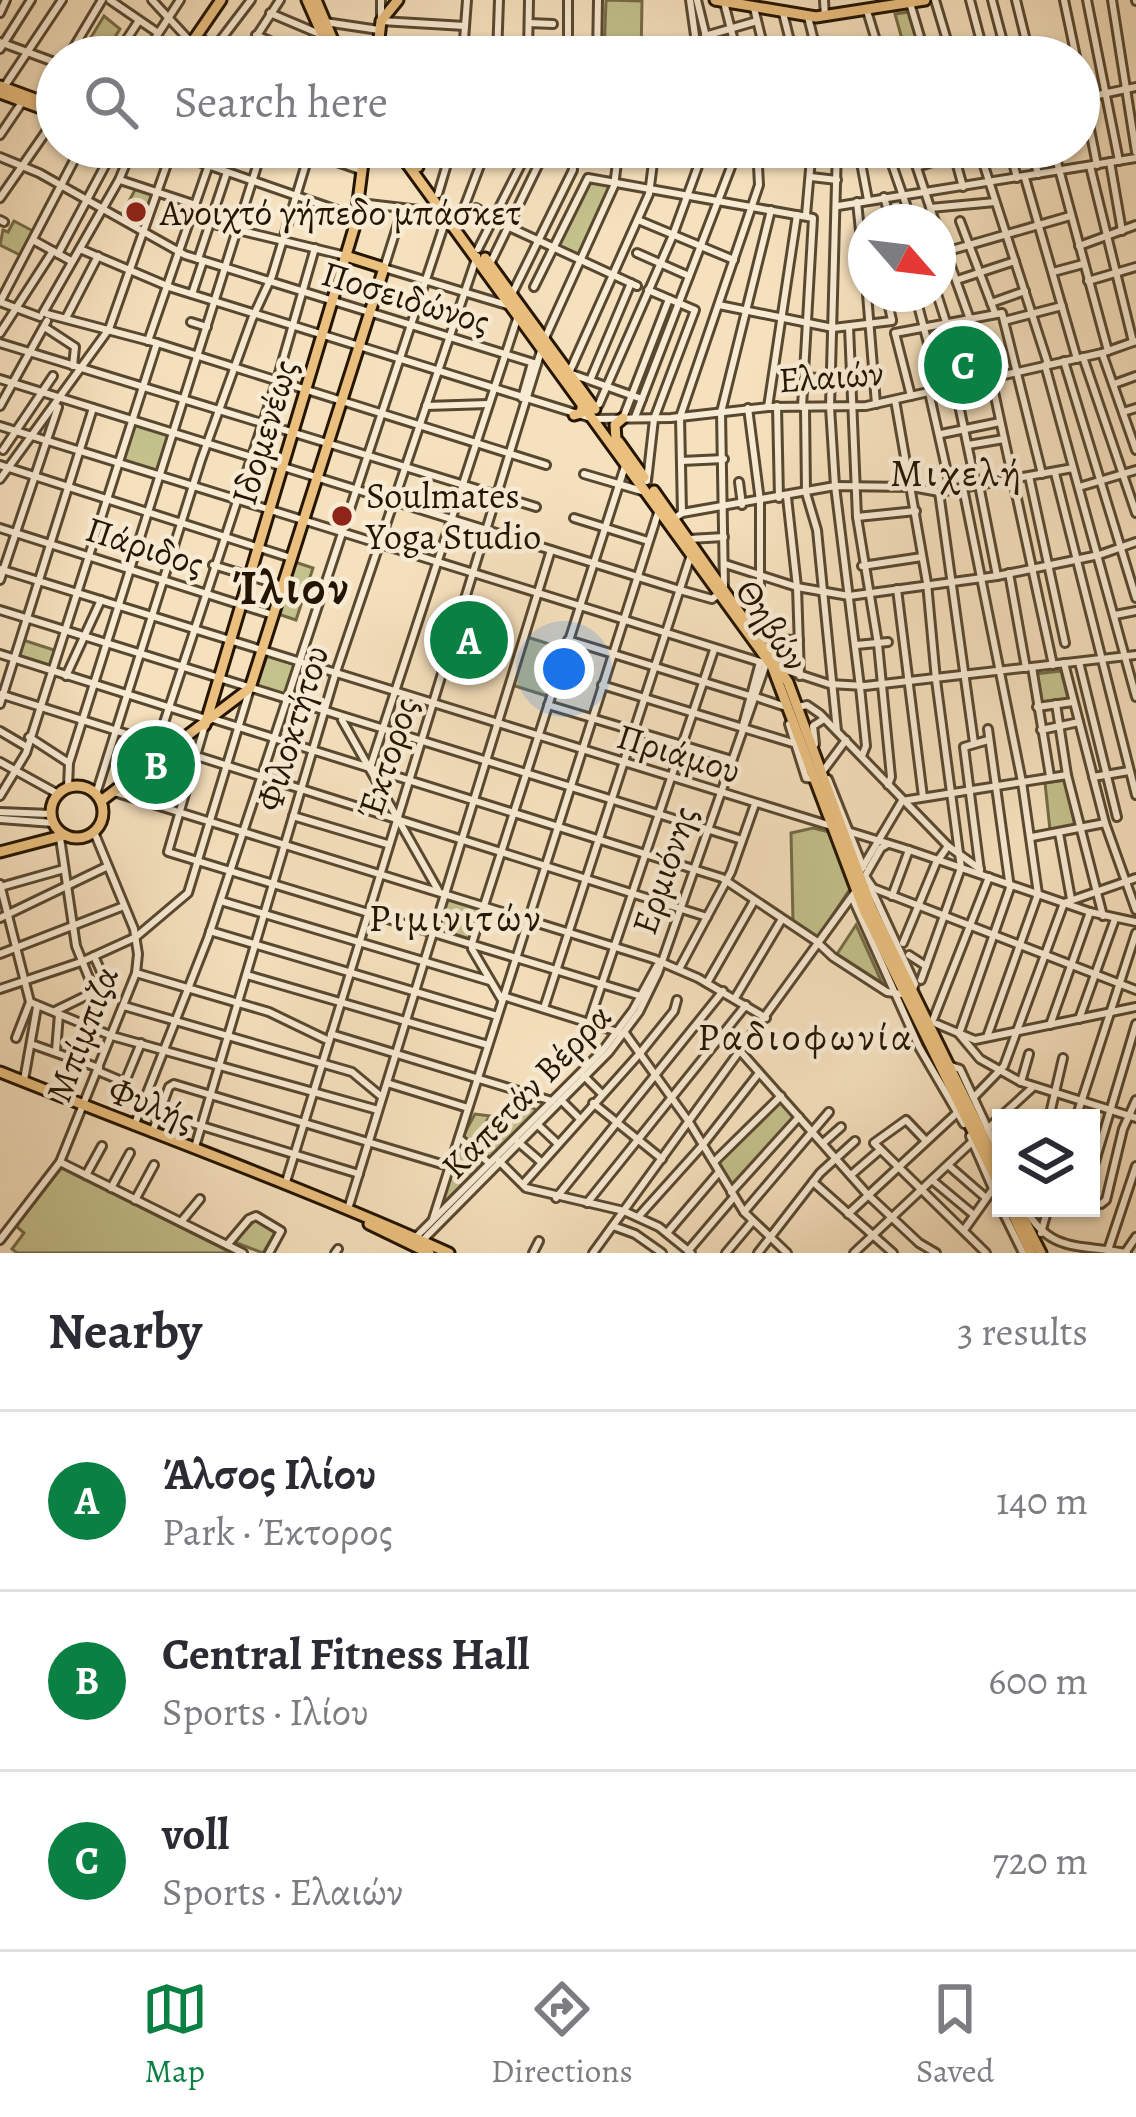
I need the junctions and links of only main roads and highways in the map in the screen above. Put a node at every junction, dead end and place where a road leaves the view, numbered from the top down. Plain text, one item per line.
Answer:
1 (218, 0) edge
2 (312, 0) edge
3 (398, 0) edge
4 (925, 0) edge
5 (720, 1) edge
6 (895, 3) edge
7 (910, 3) edge
8 (750, 5) edge
9 (193, 36) edge
10 (323, 36) edge
11 (329, 36) edge
12 (379, 36) edge
13 (1, 89) edge
14 (36, 100) edge
15 (36, 105) edge
16 (363, 168) edge
17 (415, 168) edge
18 (417, 168) edge
19 (450, 217) junction
20 (478, 253) junction
21 (346, 256) junction
22 (511, 300) junction
23 (543, 343) junction
24 (583, 404) junction
25 (574, 415) road end
26 (629, 417) road end
27 (598, 419) junction
28 (616, 439) junction
29 (646, 486) junction
30 (722, 590) junction
31 (769, 662) junction
32 (800, 676) road end
33 (793, 694) junction
34 (208, 721) junction
35 (820, 773) junction
36 (99, 797) junction
37 (827, 809) junction
38 (53, 820) junction
39 (818, 823) road end
40 (842, 830) junction
41 (62, 836) junction
42 (40, 841) junction
43 (0, 852) edge
44 (902, 993) junction
45 (0, 1072) edge
46 (99, 1112) junction
47 (78, 1120) road end
48 (980, 1135) junction
49 (992, 1156) edge
50 (992, 1173) edge
51 (285, 1185) junction
52 (1016, 1217) edge
53 (416, 1242) junction
54 (1033, 1252) edge
55 (430, 1253) edge
56 (449, 1253) edge

1 - 9 main road
2 - 10 main road
2 - 11 main road
3 - 12 main road
4 - 7 main road
5 - 8 main road
6 - 7 main road
6 - 8 main road
13 - 14 main road
13 - 15 main road
16 - 21 main road, Ιδομενέως
17 - 19 main road, Θηβών
18 - 19 main road, Θηβών
19 - 20 main road, Θηβών
20 - 22 main road, Θηβών
20 - 22 main road, Θηβών
21 - 34 main road, Ιδομενέως
21 - 34 main road
22 - 23 main road, Θηβών
22 - 23 main road, Θηβών
23 - 24 main road, Θηβών
23 - 27 main road, Θηβών
24 - 25 main road
24 - 27 main road, Θηβών
26 - 28 main road
27 - 28 main road, Θηβών
27 - 29 main road, Θηβών
28 - 29 main road, Θηβών
29 - 30 main road, Θηβών
29 - 30 main road, Θηβών
30 - 31 main road, Θηβών
30 - 31 main road, Θηβών
31 - 33 main road, Θηβών
31 - 35 main road, Θηβών
32 - 33 main road
33 - 35 main road, Θηβών
34 - 36 main road
35 - 37 main road, Θηβών
35 - 40 main road, Θηβών
36 - 38 main road
36 - 41 main road
37 - 39 main road
37 - 40 main road, Θηβών
38 - 41 main road
38 - 42 main road
40 - 44 main road, Θηβών
41 - 42 main road
42 - 43 main road
44 - 48 main road, Θηβών
44 - 48 main road, Θηβών
45 - 46 main road, Φυλής
46 - 47 main road
46 - 51 main road, Φυλής
48 - 49 main road, Θηβών
48 - 50 main road, Θηβών
51 - 53 main road, Φυλής
51 - 53 main road, Φυλής
52 - 54 main road
53 - 55 main road, Φυλής
53 - 56 main road, Φυλής

